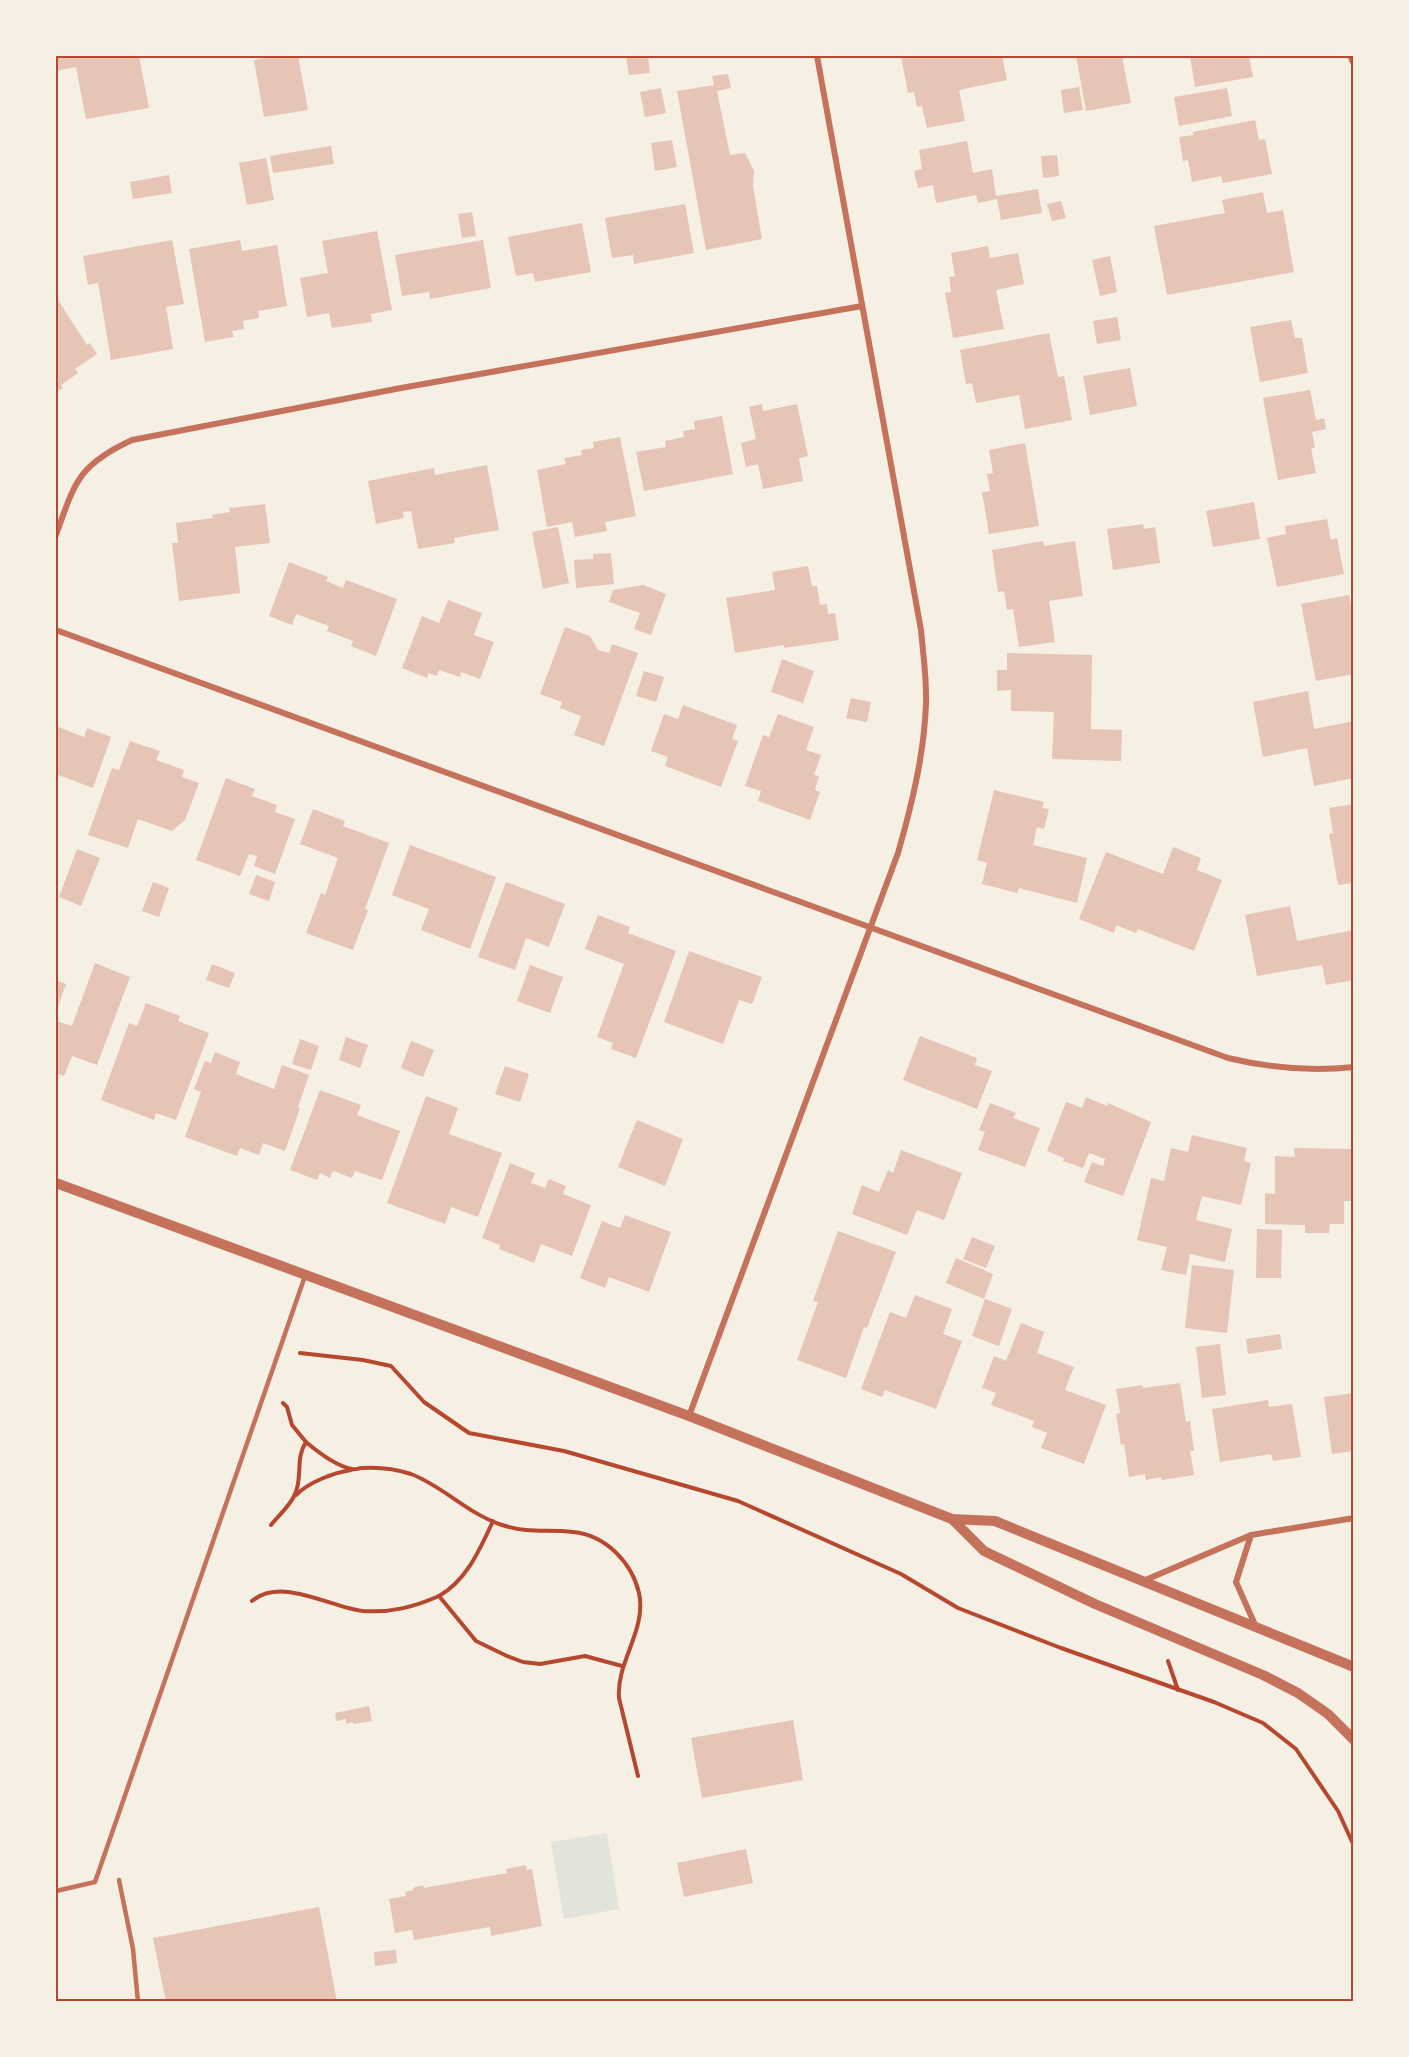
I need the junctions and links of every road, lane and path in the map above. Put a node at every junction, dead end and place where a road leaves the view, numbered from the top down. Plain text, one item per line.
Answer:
1 (817, 56) edge
2 (1353, 56) edge
3 (1353, 60) edge
4 (862, 306) junction
5 (56, 535) edge
6 (56, 630) edge
7 (871, 928) junction
8 (1353, 1067) edge
9 (56, 1183) edge
10 (305, 1276) junction
11 (279, 1351) junction
12 (267, 1384) junction
13 (689, 1416) junction
14 (306, 1442) junction
15 (354, 1470) junction
16 (295, 1495) junction
17 (1353, 1518) edge
18 (952, 1519) junction
19 (493, 1521) junction
20 (271, 1525) dead end
21 (1251, 1536) junction
22 (1143, 1581) junction
23 (439, 1596) junction
24 (252, 1601) dead end
25 (1257, 1628) junction
26 (622, 1666) junction
27 (1353, 1667) edge
28 (1353, 1740) edge
29 (638, 1776) dead end
30 (1353, 1846) edge
31 (119, 1880) dead end
32 (56, 1891) edge
33 (137, 2001) edge

1 - 4 street
2 - 3 street
4 - 5 street
4 - 7 street
6 - 7 street
7 - 8 street
7 - 13 street
9 - 10 street
10 - 11 lane
10 - 13 street
11 - 12 lane
11 - 30 path
12 - 14 path
12 - 32 lane
13 - 18 street
14 - 15 path
14 - 16 path
15 - 16 path
15 - 19 path
16 - 20 path
17 - 21 street
18 - 22 street
18 - 28 street
19 - 23 path
19 - 26 path
21 - 22 street
21 - 25 street
22 - 25 street
23 - 24 path
23 - 26 path
25 - 27 street
26 - 29 path
31 - 33 lane

